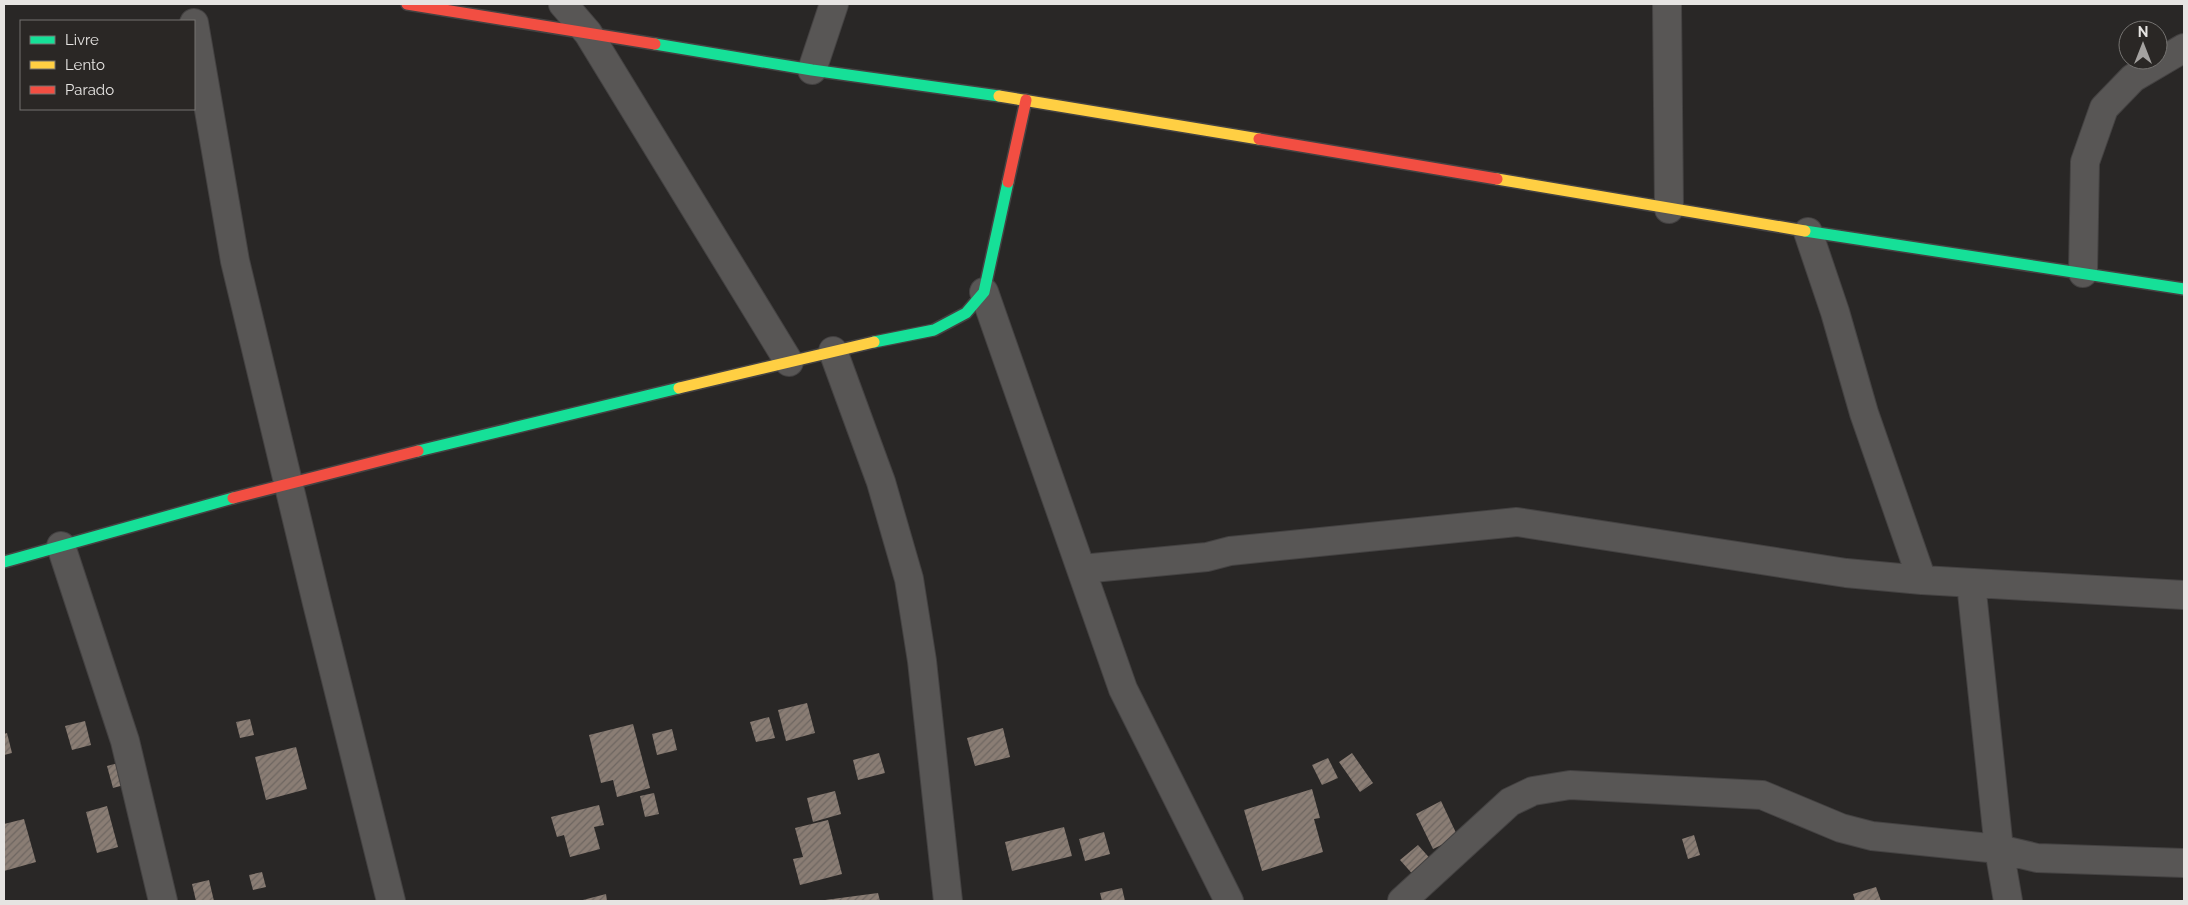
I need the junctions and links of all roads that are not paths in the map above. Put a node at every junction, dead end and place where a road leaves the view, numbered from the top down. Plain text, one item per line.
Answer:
1 (190, 4) edge
2 (407, 4) edge
3 (563, 4) edge
4 (834, 4) edge
5 (1668, 4) edge
6 (194, 20) edge
7 (195, 28) edge
8 (588, 33) junction
9 (2184, 48) edge
10 (812, 70) junction
11 (1026, 100) junction
12 (1669, 209) junction
13 (1808, 232) junction
14 (2083, 274) junction
15 (2184, 289) edge
16 (984, 292) junction
17 (834, 351) junction
18 (789, 362) junction
19 (289, 482) junction
20 (61, 546) junction
21 (4, 562) edge
22 (1082, 570) junction
23 (1922, 580) junction
24 (1971, 583) junction
25 (2184, 596) edge
26 (1999, 849) junction
27 (2184, 863) edge
28 (163, 901) edge
29 (391, 901) edge
30 (948, 901) edge
31 (1229, 901) edge
32 (1402, 901) edge
33 (2008, 901) edge

1 - 6 street
2 - 8 main road
3 - 8 street
4 - 10 street
5 - 12 street
7 - 19 street
8 - 10 main road
8 - 18 street
9 - 14 street
10 - 11 main road
11 - 12 main road
11 - 16 main road
12 - 13 main road
13 - 14 main road
13 - 23 street
14 - 15 main road
16 - 17 main road
16 - 22 street
17 - 18 main road
17 - 30 street
18 - 19 main road
19 - 20 main road
19 - 29 street
20 - 21 main road
20 - 28 street
22 - 23 street
22 - 31 street
23 - 24 street
24 - 25 street
24 - 26 street
26 - 27 street
26 - 32 street
26 - 33 street

